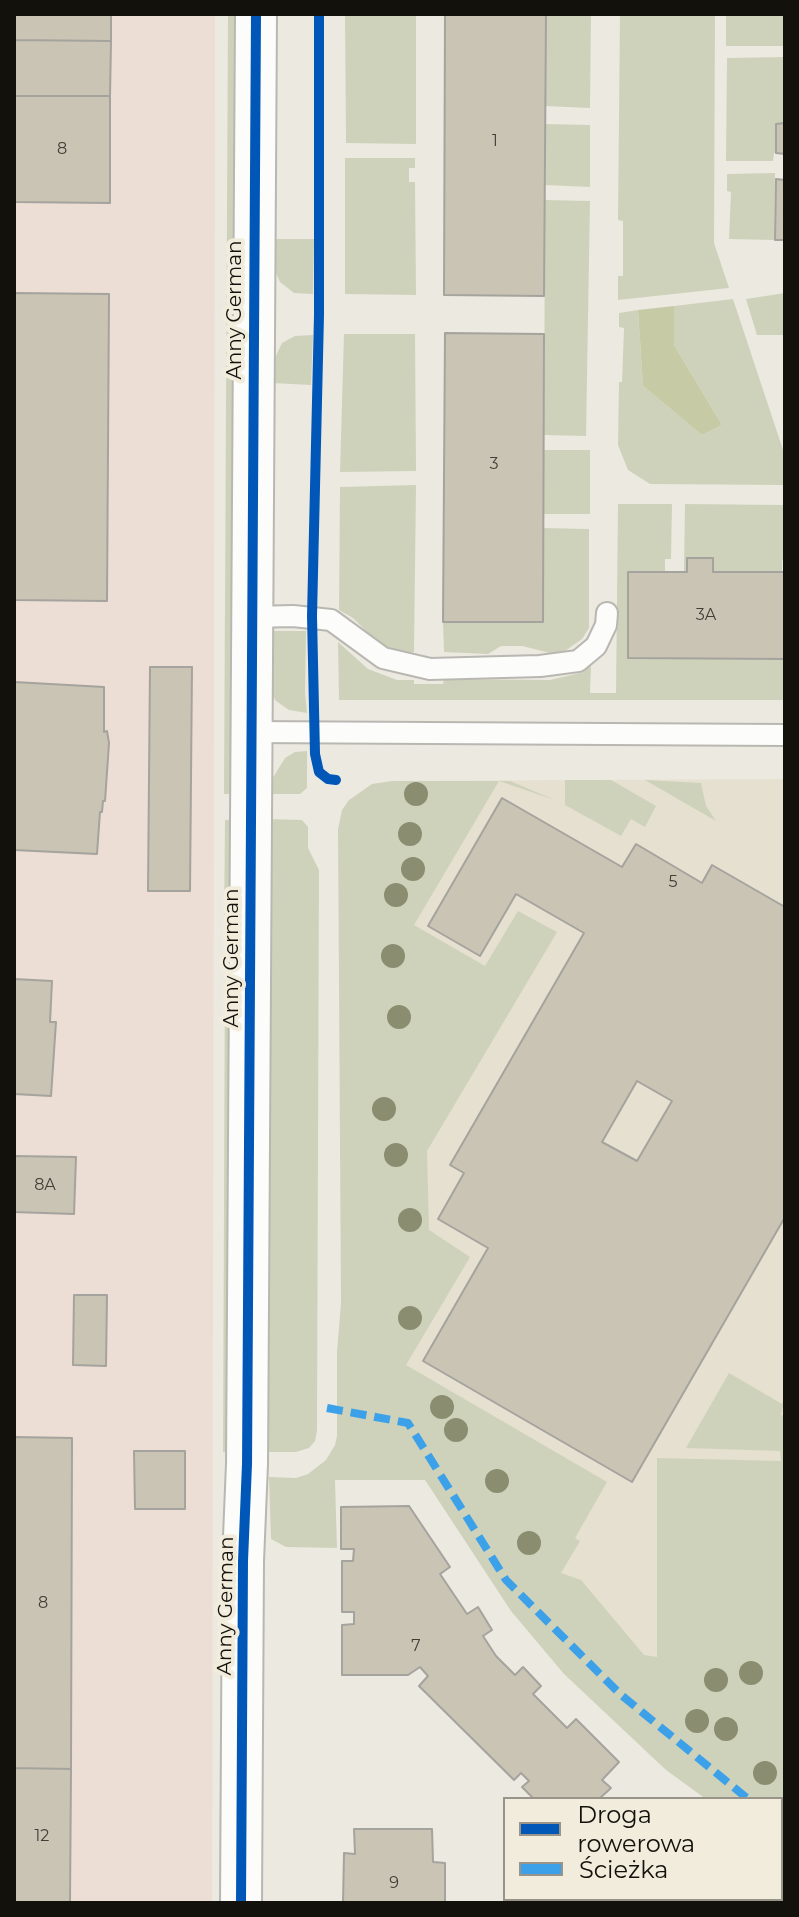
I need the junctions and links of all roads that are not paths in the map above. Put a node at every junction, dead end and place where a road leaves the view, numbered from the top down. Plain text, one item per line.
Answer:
1 (256, 14) edge
2 (607, 613) dead end
3 (251, 617) junction
4 (250, 732) junction
5 (785, 735) edge
6 (241, 1903) edge

1 - 3 street, Anny German
2 - 3 lane
3 - 4 street, Anny German
4 - 5 lane
4 - 6 street, Anny German

